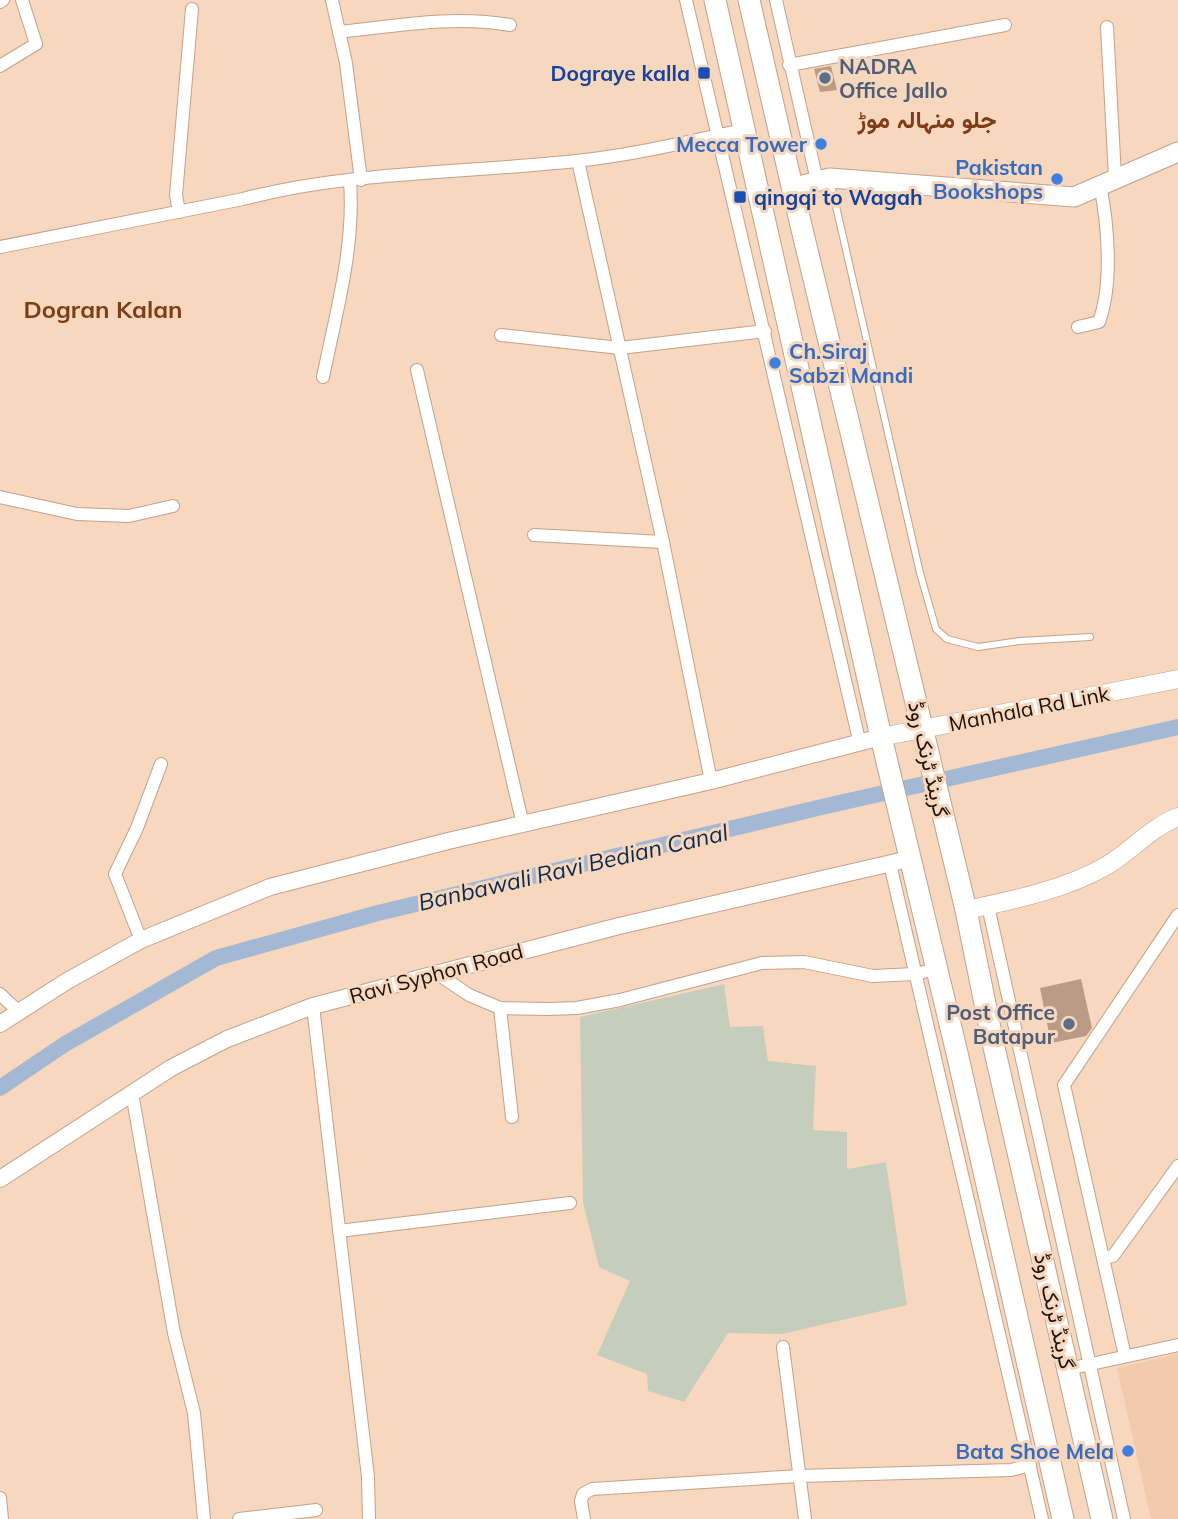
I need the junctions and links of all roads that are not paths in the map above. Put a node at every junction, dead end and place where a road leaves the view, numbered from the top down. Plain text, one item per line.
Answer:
1 (22, 0) edge
2 (332, 0) edge
3 (686, 0) edge
4 (715, 0) edge
5 (749, 0) edge
6 (776, 0) edge
7 (192, 9) dead end
8 (510, 25) dead end
9 (1005, 25) dead end
10 (1107, 27) dead end
11 (339, 32) junction
12 (789, 65) junction
13 (0, 66) edge
14 (743, 130) junction
15 (717, 136) junction
16 (1178, 152) edge
17 (578, 161) junction
18 (823, 180) junction
19 (356, 181) junction
20 (1107, 181) junction
21 (792, 188) junction
22 (179, 212) junction
23 (0, 247) edge
24 (1078, 327) dead end
25 (765, 331) junction
26 (501, 335) dead end
27 (620, 348) junction
28 (417, 370) dead end
29 (323, 377) dead end
30 (0, 498) edge
31 (173, 506) dead end
32 (534, 535) dead end
33 (663, 542) junction
34 (1090, 637) dead end
35 (1178, 679) edge
36 (924, 736) junction
37 (882, 741) junction
38 (860, 744) junction
39 (161, 764) dead end
40 (711, 782) junction
41 (1178, 817) edge
42 (523, 825) junction
43 (902, 857) junction
44 (988, 905) junction
45 (966, 910) junction
46 (1178, 915) edge
47 (141, 940) junction
48 (936, 969) junction
49 (435, 972) junction
50 (915, 974) junction
51 (0, 994) edge
52 (313, 1006) junction
53 (500, 1008) junction
54 (19, 1012) junction
55 (0, 1024) edge
56 (993, 1043) junction
57 (957, 1053) junction
58 (132, 1093) junction
59 (512, 1117) dead end
60 (1178, 1166) edge
61 (0, 1179) edge
62 (570, 1203) dead end
63 (339, 1231) junction
64 (1103, 1258) junction
65 (1178, 1345) edge
66 (783, 1347) dead end
67 (1125, 1356) junction
68 (1078, 1366) junction
69 (1030, 1465) junction
70 (799, 1476) junction
71 (0, 1498) edge
72 (316, 1510) dead end
73 (2, 1519) edge
74 (204, 1519) edge
75 (239, 1519) edge
76 (369, 1519) edge
77 (584, 1519) edge
78 (805, 1519) edge
79 (1042, 1519) edge
80 (1063, 1519) edge
81 (1102, 1519) edge
82 (1124, 1519) edge

1 - 13 street
2 - 11 street
3 - 15 street
4 - 14 highway, گرینڈ ٹرنک روڈ
5 - 21 highway, گرینڈ ٹرنک روڈ
6 - 12 street
7 - 22 street
8 - 11 street
9 - 12 street
10 - 20 street
11 - 19 street
12 - 18 street
14 - 15 street
14 - 37 highway, گرینڈ ٹرنک روڈ
15 - 17 street
15 - 25 street
16 - 20 main road
17 - 19 street
17 - 27 street
18 - 20 main road
18 - 21 main road
18 - 34 lane
19 - 22 street
19 - 29 street
20 - 24 street
21 - 36 highway, گرینڈ ٹرنک روڈ
22 - 23 street
25 - 27 street
25 - 38 street
26 - 27 street
27 - 33 street
28 - 42 street
30 - 31 street
32 - 33 street
33 - 40 street
35 - 36 main road, Manhala Rd Link
36 - 37 main road, Manhala Rd Link
36 - 45 highway, گرینڈ ٹرنک روڈ
37 - 38 street
37 - 43 highway, گرینڈ ٹرنک روڈ
38 - 40 street
39 - 47 street
40 - 42 street
41 - 44 main road
42 - 47 street
43 - 48 highway, گرینڈ ٹرنک روڈ
43 - 49 street, Ravi Syphon Road
43 - 50 street
44 - 45 main road
44 - 68 street
45 - 56 highway, گرینڈ ٹرنک روڈ
46 - 64 street
47 - 54 street
48 - 50 street
48 - 57 highway, گرینڈ ٹرنک روڈ
49 - 52 street, Ravi Syphon Road
49 - 53 street
50 - 53 street
50 - 69 street
51 - 54 street
52 - 58 street, Ravi Syphon Road
52 - 63 street
53 - 59 street
54 - 55 street
56 - 57 highway
56 - 68 highway, گرینڈ ٹرنک روڈ
57 - 80 highway, گرینڈ ٹرنک روڈ
58 - 61 street, Ravi Syphon Road
58 - 74 street
60 - 64 street
62 - 63 street
63 - 76 street
64 - 67 street
65 - 67 street
66 - 70 street
67 - 68 street
68 - 81 highway, گرینڈ ٹرنک روڈ
68 - 82 street
69 - 70 street
69 - 79 street
70 - 77 street
70 - 78 street
71 - 73 street
72 - 75 street

